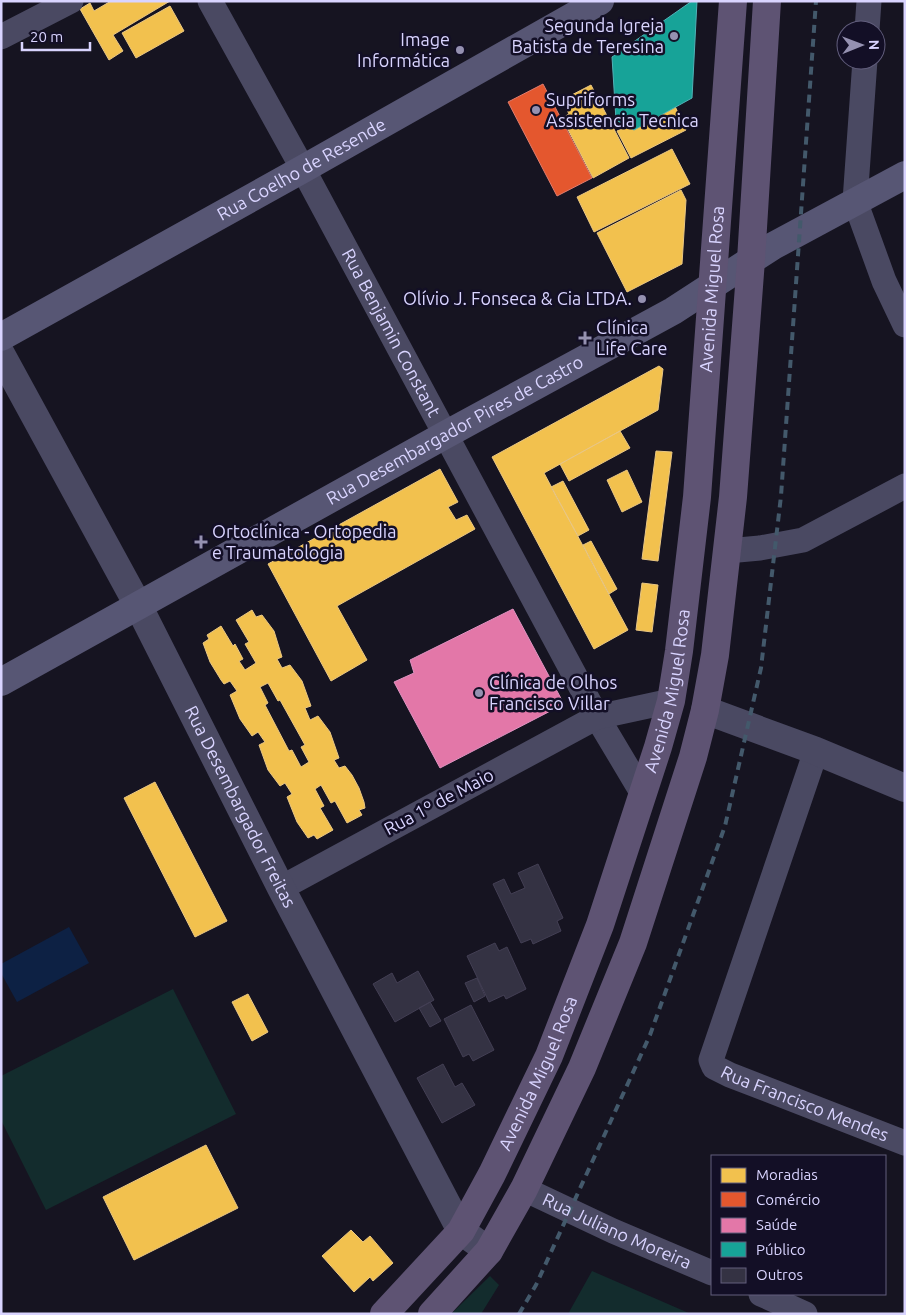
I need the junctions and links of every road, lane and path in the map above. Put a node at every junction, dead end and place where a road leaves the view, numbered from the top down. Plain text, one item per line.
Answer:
1 (71, 1) edge
2 (210, 1) edge
3 (600, 1) edge
4 (732, 1) edge
5 (767, 1) edge
6 (869, 1) edge
7 (868, 20) edge
8 (1, 38) edge
9 (864, 70) edge
10 (303, 169) junction
11 (905, 174) edge
12 (849, 205) junction
13 (762, 253) junction
14 (713, 285) junction
15 (905, 325) edge
16 (1, 337) edge
17 (1, 354) edge
18 (445, 434) junction
19 (905, 486) edge
20 (727, 551) junction
21 (139, 607) junction
22 (1, 682) edge
23 (671, 701) junction
24 (705, 710) junction
25 (597, 717) junction
26 (816, 751) junction
27 (905, 788) edge
28 (643, 794) junction
29 (281, 888) junction
30 (905, 1144) edge
31 (530, 1192) junction
32 (461, 1231) junction
33 (489, 1251) junction
34 (711, 1273) edge
35 (763, 1295) edge
36 (384, 1314) edge
37 (432, 1314) edge
38 (805, 1314) edge

1 - 8 street
2 - 10 street, Rua Benjamin Constant
3 - 10 main road, Rua Coelho de Resende
4 - 14 main road, Avenida Miguel Rosa
5 - 13 main road, Avenida Miguel Rosa
6 - 7 street
9 - 12 street
10 - 16 main road, Rua Coelho de Resende
10 - 18 street, Rua Benjamin Constant
11 - 12 main road, Rua Desembargador Pires de Castro
12 - 13 main road, Rua Desembargador Pires de Castro
12 - 15 street
13 - 14 main road, Rua Desembargador Pires de Castro
13 - 20 main road, Avenida Miguel Rosa
14 - 18 main road, Rua Desembargador Pires de Castro
14 - 23 main road, Avenida Miguel Rosa
17 - 21 street, Rua Desembargador Freitas
18 - 21 main road, Rua Desembargador Pires de Castro
18 - 25 street, Rua Benjamin Constant
19 - 20 street
20 - 24 main road, Avenida Miguel Rosa
21 - 22 main road, Rua Desembargador Pires de Castro
21 - 29 street, Rua Desembargador Freitas
23 - 24 main road
23 - 25 street, Rua 1º de Maio
23 - 28 main road, Avenida Miguel Rosa
24 - 26 street
24 - 31 main road, Avenida Miguel Rosa
25 - 28 street, Rua Benjamin Constant
25 - 29 street, Rua 1º de Maio
26 - 27 street
26 - 30 street, Rua Francisco Mendes
28 - 32 main road, Avenida Miguel Rosa
29 - 32 street, Rua Desembargador Freitas
31 - 33 main road, Avenida Miguel Rosa
31 - 34 street, Rua Juliano Moreira
32 - 33 street, Rua Desembargador Freitas
32 - 36 main road, Avenida Miguel Rosa
33 - 37 main road, Avenida Miguel Rosa
35 - 38 street

